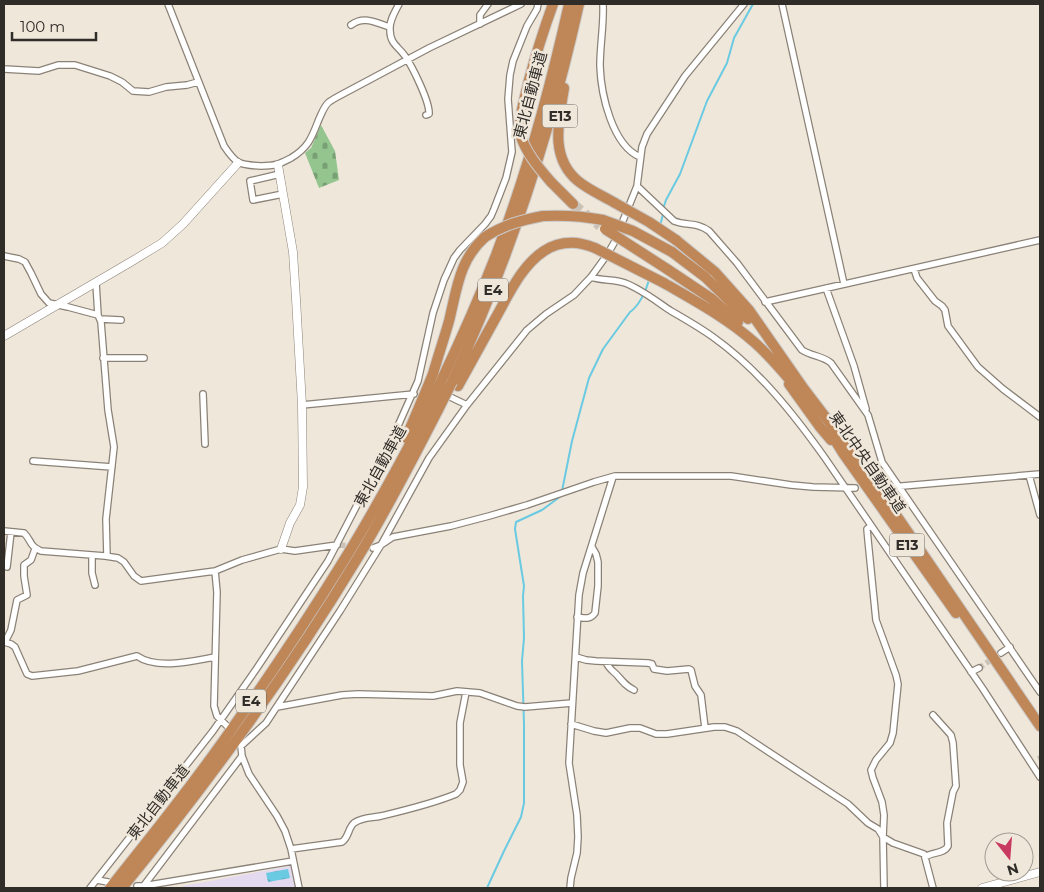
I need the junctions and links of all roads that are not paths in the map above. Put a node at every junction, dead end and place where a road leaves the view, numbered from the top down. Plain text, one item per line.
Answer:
1 (168, 4) edge
2 (398, 4) edge
3 (488, 4) edge
4 (521, 4) edge
5 (538, 4) edge
6 (553, 4) edge
7 (568, 4) edge
8 (579, 4) edge
9 (603, 4) edge
10 (744, 4) edge
11 (782, 4) edge
12 (480, 24) junction
13 (351, 25) dead end
14 (390, 27) junction
15 (407, 60) junction
16 (4, 69) edge
17 (198, 82) junction
18 (426, 115) dead end
19 (640, 157) junction
20 (238, 163) junction
21 (278, 165) junction
22 (280, 174) junction
23 (638, 186) junction
24 (283, 194) junction
25 (573, 204) tunnel mouth
26 (603, 225) junction
27 (1040, 240) edge
28 (4, 256) edge
29 (914, 268) junction
30 (591, 277) junction
31 (96, 283) junction
32 (844, 284) junction
33 (826, 288) junction
34 (765, 302) junction
35 (59, 305) junction
36 (99, 317) junction
37 (121, 320) dead end
38 (4, 336) edge
39 (103, 358) junction
40 (144, 358) dead end
41 (777, 358) junction
42 (418, 381) junction
43 (451, 382) junction
44 (203, 394) dead end
45 (414, 394) junction
46 (467, 404) junction
47 (302, 405) junction
48 (433, 409) junction
49 (868, 415) junction
50 (1040, 417) edge
51 (205, 444) dead end
52 (33, 461) dead end
53 (112, 467) junction
54 (1040, 474) edge
55 (1029, 475) junction
56 (612, 477) junction
57 (899, 486) junction
58 (891, 487) dead end
59 (846, 488) junction
60 (855, 488) dead end
61 (1040, 515) edge
62 (379, 521) joint
63 (871, 526) junction
64 (7, 532) edge
65 (338, 545) junction
66 (381, 545) junction
67 (592, 547) junction
68 (373, 548) dead end
69 (35, 549) junction
70 (281, 549) junction
71 (92, 555) junction
72 (107, 556) junction
73 (7, 567) dead end
74 (215, 571) junction
75 (95, 585) dead end
76 (577, 616) junction
77 (4, 642) edge
78 (1010, 647) junction
79 (1001, 653) tunnel mouth
80 (576, 656) junction
81 (215, 657) junction
82 (606, 662) junction
83 (979, 668) tunnel mouth
84 (971, 672) junction
85 (634, 690) dead end
86 (466, 692) junction
87 (1040, 692) edge
88 (572, 703) junction
89 (277, 707) junction
90 (932, 715) dead end
91 (221, 719) junction
92 (571, 724) junction
93 (227, 726) dead end
94 (1040, 727) edge
95 (705, 728) junction
96 (242, 756) junction
97 (1038, 759) dead end
98 (1032, 764) junction
99 (1040, 777) edge
100 (883, 837) junction
101 (291, 849) junction
102 (925, 857) junction
103 (293, 860) junction
104 (1040, 872) edge
105 (97, 880) junction
106 (109, 885) edge
107 (141, 887) edge
108 (90, 888) edge
109 (122, 888) edge
110 (299, 888) edge
111 (570, 888) edge
112 (884, 888) edge
113 (933, 888) edge
114 (982, 888) edge

1 - 17 street
2 - 14 street
3 - 12 street
4 - 12 street
5 - 42 street
6 - 25 highway, E13, bridge
7 - 43 highway, 東北自動車道 / E4
8 - 41 highway, E13, bridge
8 - 43 highway, 東北自動車道 / E4
9 - 19 street
10 - 19 street
11 - 32 street
12 - 15 street
13 - 14 street
14 - 15 street
15 - 18 street
15 - 21 street
16 - 17 street
17 - 20 street
19 - 23 street
20 - 21 street
20 - 31 street
21 - 22 street
22 - 24 street
22 - 24 street
23 - 30 street
23 - 34 street
24 - 47 street
26 - 41 highway, E13, bridge
26 - 41 highway, E13, bridge
26 - 48 highway, E13, bridge
27 - 29 street
28 - 35 street
29 - 32 street
29 - 50 street
30 - 46 street
30 - 59 street
31 - 35 street
31 - 36 street
32 - 33 street
33 - 34 street
33 - 49 street
34 - 49 street
35 - 36 street
35 - 38 street
36 - 37 street
36 - 39 street
39 - 40 street
39 - 53 street
41 - 43 highway, E13, bridge
41 - 94 highway, 東北中央自動車道 / E13
42 - 45 street
42 - 46 street
43 - 48 highway, E13
43 - 48 highway, 東北自動車道 / E4, bridge
44 - 51 street
45 - 47 street
45 - 65 street
46 - 66 street
47 - 70 street
48 - 62 highway, E13
48 - 106 highway, 東北自動車道 / E4
49 - 57 street
52 - 53 street
53 - 72 street
54 - 55 street
55 - 57 street
55 - 61 street
56 - 59 street
56 - 66 street
56 - 67 street
57 - 58 street
57 - 78 street
59 - 60 street
59 - 63 street
62 - 109 highway, 東北自動車道 / E4
63 - 84 street
63 - 100 street
64 - 69 street
64 - 73 street
65 - 70 street
65 - 91 street
66 - 68 street
66 - 89 street
67 - 76 street
67 - 76 street
69 - 71 street
69 - 77 street
70 - 74 street
71 - 72 street
71 - 75 street
72 - 74 street
74 - 81 street
76 - 80 street
77 - 81 street
78 - 79 street
78 - 87 street
80 - 82 street
80 - 88 street
81 - 91 street
82 - 85 street
82 - 95 street
83 - 84 street
84 - 98 street
86 - 88 street
86 - 89 street
86 - 101 street
88 - 92 street
89 - 96 street
90 - 102 street
91 - 93 street
91 - 105 street
92 - 95 street
92 - 111 street
95 - 100 street
96 - 101 street
96 - 107 street
97 - 98 street
98 - 99 street
100 - 102 street
100 - 112 street
101 - 103 street
102 - 113 street
103 - 107 street
103 - 110 street
104 - 114 street
105 - 106 street
105 - 108 street

